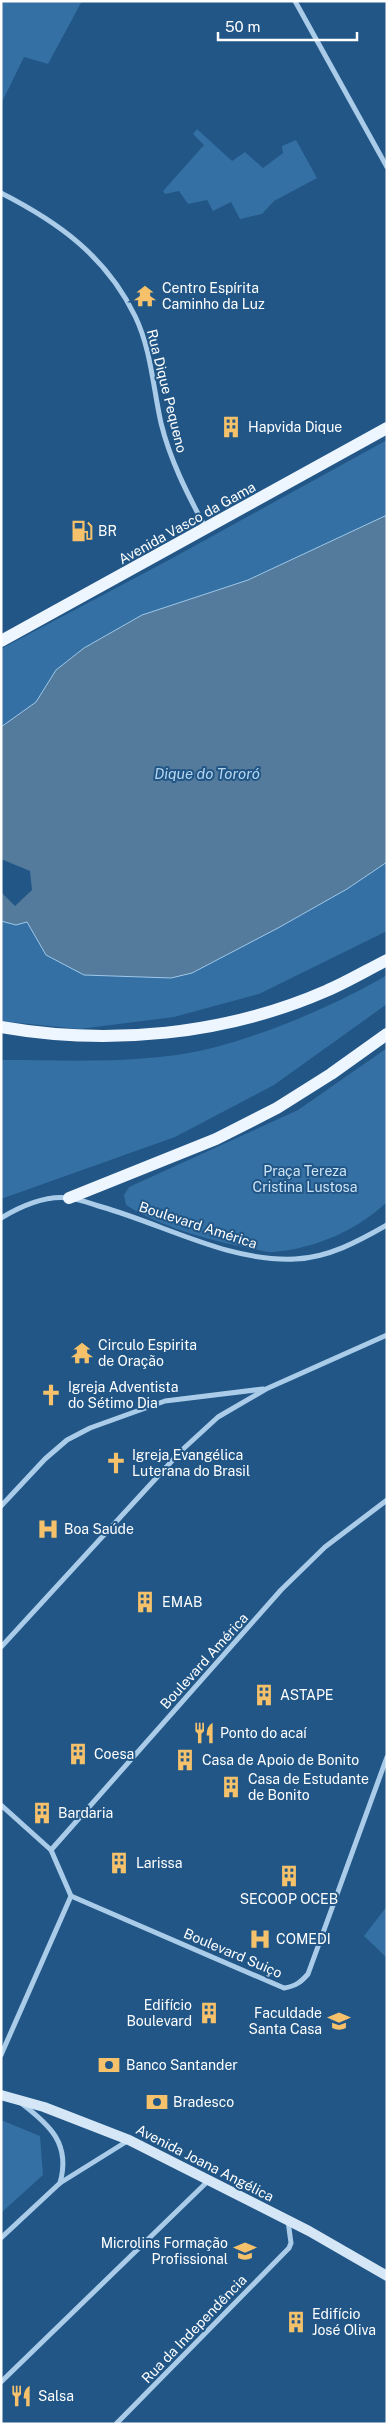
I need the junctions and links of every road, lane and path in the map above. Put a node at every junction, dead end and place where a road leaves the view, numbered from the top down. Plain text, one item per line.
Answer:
1 (295, 1) edge
2 (387, 167) edge
3 (1, 193) edge
4 (387, 428) edge
5 (206, 530) junction
6 (1, 641) edge
7 (387, 960) edge
8 (1, 1027) edge
9 (387, 1034) edge
10 (69, 1198) junction
11 (1, 1218) edge
12 (387, 1225) edge
13 (387, 1335) edge
14 (266, 1389) junction
15 (387, 1500) edge
16 (1, 1506) edge
17 (1, 1647) edge
18 (387, 1757) edge
19 (1, 1805) edge
20 (51, 1850) junction
21 (71, 1896) junction
22 (1, 2055) edge
23 (1, 2095) edge
24 (19, 2102) junction
25 (129, 2140) junction
26 (208, 2181) junction
27 (60, 2183) junction
28 (288, 2221) junction
29 (1, 2238) edge
30 (385, 2272) edge
31 (1, 2382) edge
32 (116, 2424) edge

1 - 2 street
3 - 5 street, Rua Dique Pequeno
4 - 5 main road, Avenida Vasco da Gama
5 - 6 main road, Avenida Vasco da Gama
7 - 8 main road
9 - 10 main road
10 - 11 street, Boulevard América
10 - 12 street, Boulevard América
13 - 14 street
14 - 16 street
14 - 17 street
15 - 20 street, Boulevard América
18 - 21 street, Boulevard Suiço
19 - 20 street
20 - 21 street
21 - 22 street
23 - 24 main road, Avenida Joana Angélica
24 - 25 main road, Avenida Joana Angélica
24 - 27 street
25 - 26 main road, Avenida Joana Angélica
25 - 27 street
26 - 28 main road, Avenida Joana Angélica
26 - 31 street
27 - 29 street
28 - 30 main road, Avenida Joana Angélica
28 - 32 street, Rua da Independência

